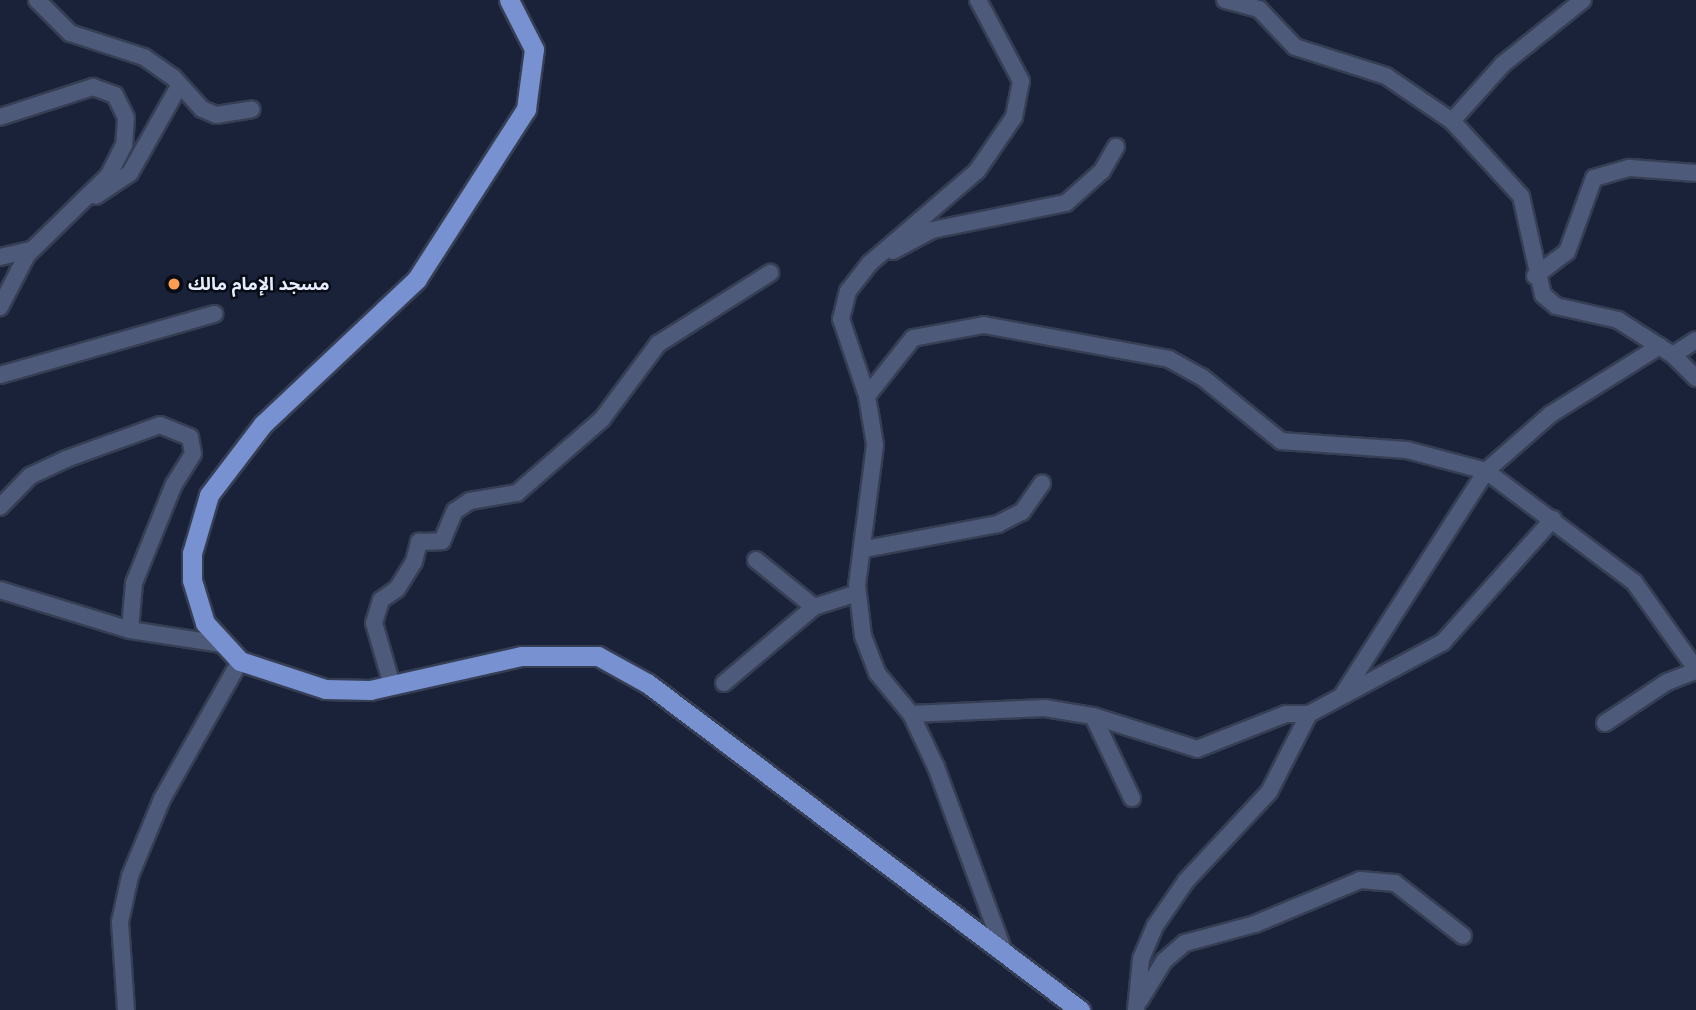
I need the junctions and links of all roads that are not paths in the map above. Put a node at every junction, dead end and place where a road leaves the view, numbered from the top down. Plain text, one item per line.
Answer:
1 (37, 0) edge
2 (509, 0) edge
3 (978, 0) edge
4 (1225, 0) edge
5 (1583, 0) edge
6 (179, 86) junction
7 (252, 109) dead end
8 (0, 117) edge
9 (1452, 121) junction
10 (1116, 147) dead end
11 (1696, 173) edge
12 (91, 199) junction
13 (31, 250) junction
14 (0, 257) edge
15 (867, 267) junction
16 (770, 273) dead end
17 (1535, 276) junction
18 (0, 307) edge
19 (214, 314) dead end
20 (1696, 340) edge
21 (1667, 350) junction
22 (0, 375) edge
23 (1696, 378) edge
24 (867, 396) junction
25 (1486, 471) junction
26 (1042, 483) dead end
27 (0, 507) edge
28 (1553, 519) junction
29 (865, 549) junction
30 (755, 560) dead end
31 (0, 590) edge
32 (857, 593) junction
33 (814, 607) junction
34 (130, 630) junction
35 (222, 644) junction
36 (240, 661) junction
37 (1696, 670) edge
38 (724, 683) dead end
39 (392, 685) junction
40 (1341, 699) junction
41 (911, 714) junction
42 (1309, 714) junction
43 (1093, 716) junction
44 (1605, 723) dead end
45 (1132, 798) dead end
46 (1463, 936) dead end
47 (1007, 961) junction
48 (1137, 1006) edge
49 (126, 1010) edge
50 (1080, 1010) edge

1 - 6 street
2 - 35 main road
3 - 15 street
4 - 9 street
5 - 9 street
6 - 7 street
6 - 12 street
8 - 12 street
9 - 17 street
10 - 15 street
11 - 17 street
12 - 13 street
13 - 14 street
13 - 18 street
15 - 24 street
16 - 39 street
17 - 21 street
19 - 22 street
20 - 21 street
21 - 23 street
21 - 25 street
24 - 25 street
24 - 29 street
25 - 28 street
25 - 40 street
26 - 29 street
27 - 34 street
28 - 37 street
28 - 40 street
29 - 32 street
30 - 33 street
31 - 34 street
32 - 33 street
32 - 41 street
33 - 38 street
34 - 35 street
35 - 36 main road
36 - 39 main road
36 - 49 street
37 - 44 street
39 - 47 main road
40 - 42 street
41 - 43 street
41 - 47 street
42 - 43 street
42 - 48 street
43 - 45 street
46 - 48 street
47 - 50 main road

